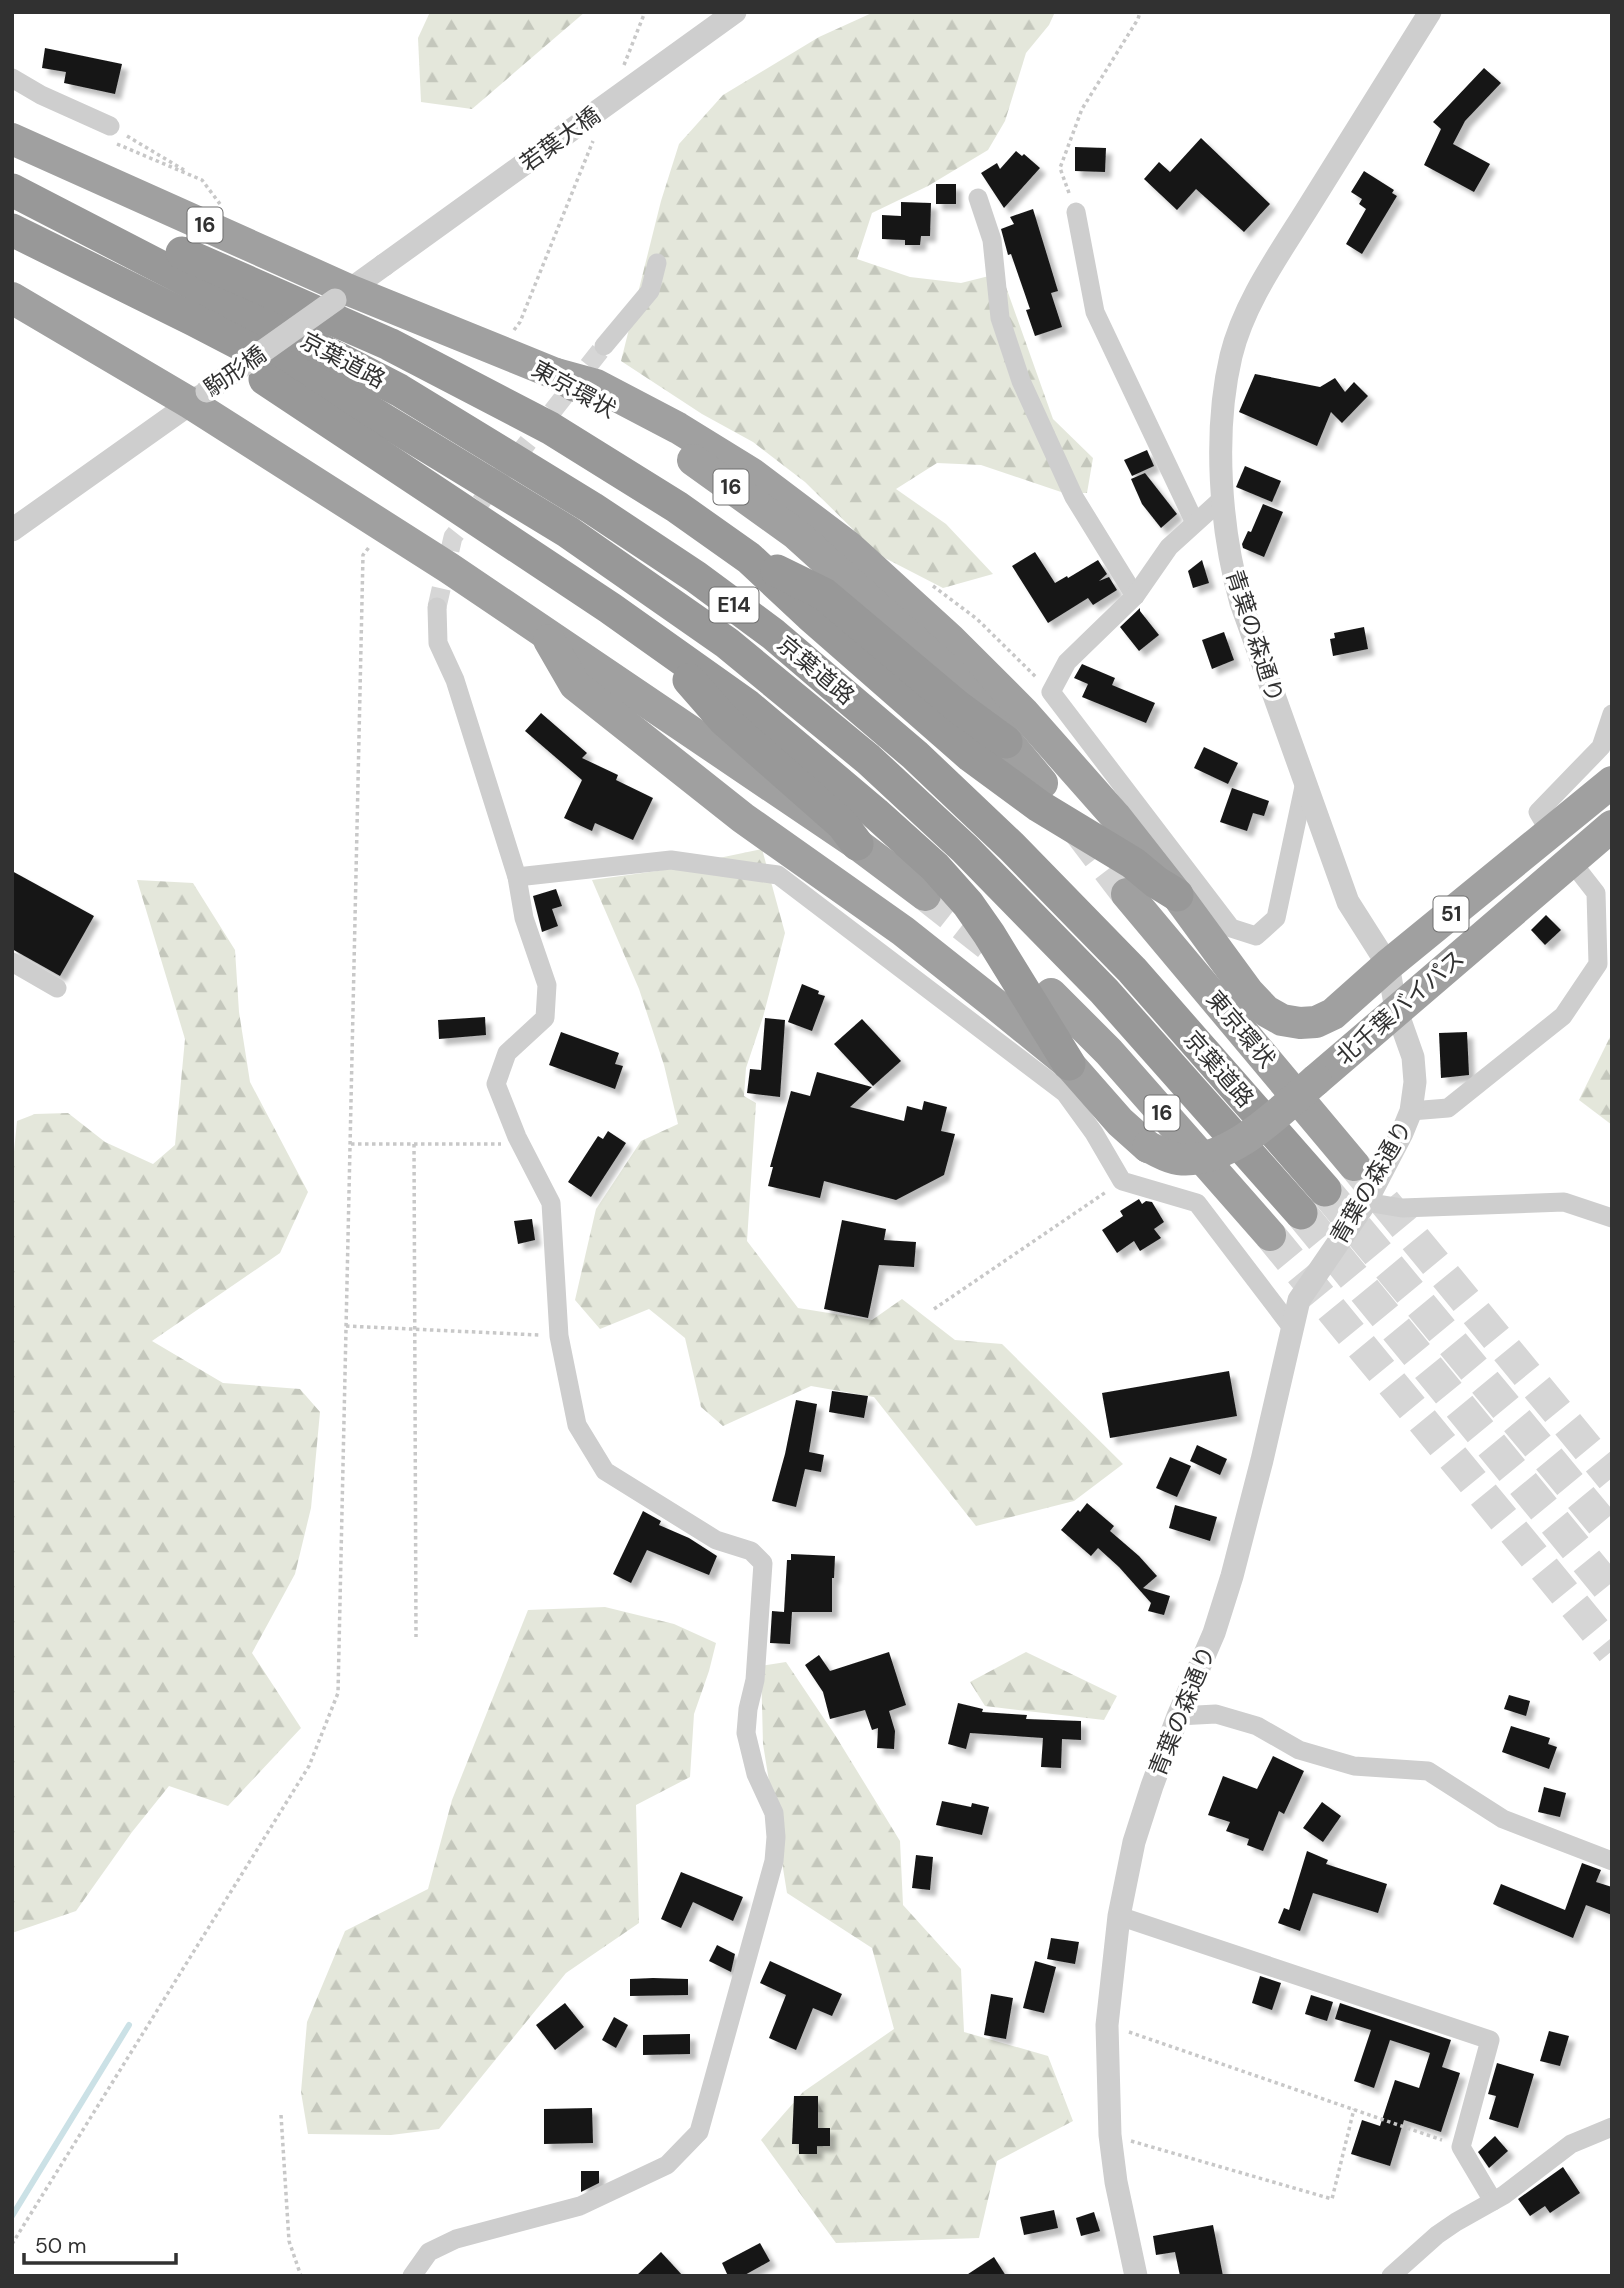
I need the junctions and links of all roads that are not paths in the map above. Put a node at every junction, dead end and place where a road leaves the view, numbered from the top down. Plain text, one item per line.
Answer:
1 (735, 12) edge
2 (1430, 12) edge
3 (12, 78) edge
4 (109, 133) road end
5 (12, 139) edge
6 (12, 181) edge
7 (12, 190) edge
8 (978, 198) dead end
9 (1076, 212) road end
10 (12, 230) edge
11 (657, 263) dead end
12 (342, 295) junction
13 (12, 298) edge
14 (194, 320) junction
15 (604, 346) tunnel mouth
16 (556, 374) junction
17 (198, 397) junction
18 (1223, 498) junction
19 (1195, 523) junction
20 (12, 530) edge
21 (750, 558) junction
22 (1135, 596) junction
23 (437, 607) tunnel mouth
24 (545, 633) junction
25 (652, 638) junction
26 (1612, 714) edge
27 (1006, 742) junction
28 (1304, 782) junction
29 (1612, 782) edge
30 (1042, 783) dead end
31 (1612, 826) edge
32 (1551, 834) junction
33 (857, 844) junction
34 (1571, 861) junction
35 (517, 877) junction
36 (1127, 894) tunnel mouth
37 (925, 895) tunnel mouth
38 (1177, 895) junction
39 (12, 962) edge
40 (1388, 965) junction
41 (57, 988) dead end
42 (1051, 994) dead end
43 (1396, 1009) junction
44 (1069, 1063) junction
45 (1411, 1111) junction
46 (1354, 1165) tunnel mouth
47 (1325, 1191) tunnel mouth
48 (1366, 1202) junction
49 (1301, 1213) tunnel mouth
50 (1612, 1218) edge
51 (1270, 1235) tunnel mouth
52 (1293, 1329) junction
53 (1178, 1716) junction
54 (1612, 1861) edge
55 (1119, 1916) junction
56 (1612, 2127) edge
57 (1493, 2201) junction
58 (412, 2276) edge
59 (1136, 2276) edge
60 (1391, 2276) edge

1 - 12 street, 若葉大橋, bridge
2 - 18 street, 青葉の森通り
3 - 4 street
5 - 12 highway, 東京環状 / 16
6 - 21 highway
7 - 47 highway, 京葉道路 / E14
8 - 22 street
9 - 19 street
10 - 14 highway, 京葉道路 / E14
11 - 15 street
12 - 16 highway, 東京環状 / 16
12 - 17 street, 駒形橋, bridge
13 - 17 highway
14 - 25 highway
14 - 49 highway, 京葉道路 / E14
16 - 27 highway, 東京環状 / 16
16 - 38 highway
17 - 20 street, 駒形橋
17 - 24 highway
18 - 19 street
18 - 28 street, 青葉の森通り
19 - 22 street
21 - 27 highway
21 - 38 highway
22 - 28 street
23 - 35 street
24 - 33 highway
24 - 44 highway
25 - 33 highway
25 - 44 highway
26 - 32 street
27 - 30 highway, 東京環状 / 16
28 - 40 street, 青葉の森通り
29 - 32 highway, 北千葉バイパス / 51
31 - 34 highway, 北千葉バイパス / 51
32 - 40 highway, 北千葉バイパス / 51
33 - 37 highway
34 - 43 highway, 北千葉バイパス / 51
34 - 45 street
35 - 52 street
35 - 58 street
36 - 46 highway, 東京環状
38 - 40 highway, 北千葉バイパス / 51
39 - 41 street
40 - 43 street, 青葉の森通り
42 - 51 highway, 16
43 - 44 highway, 北千葉バイパス / 51, bridge
43 - 45 street, 青葉の森通り
45 - 48 street, 青葉の森通り
48 - 50 street
48 - 52 street, 青葉の森通り
52 - 53 street, 青葉の森通り
53 - 54 street
53 - 55 street, 青葉の森通り
55 - 57 street
55 - 59 street, 青葉の森通り
56 - 57 street
57 - 60 street

